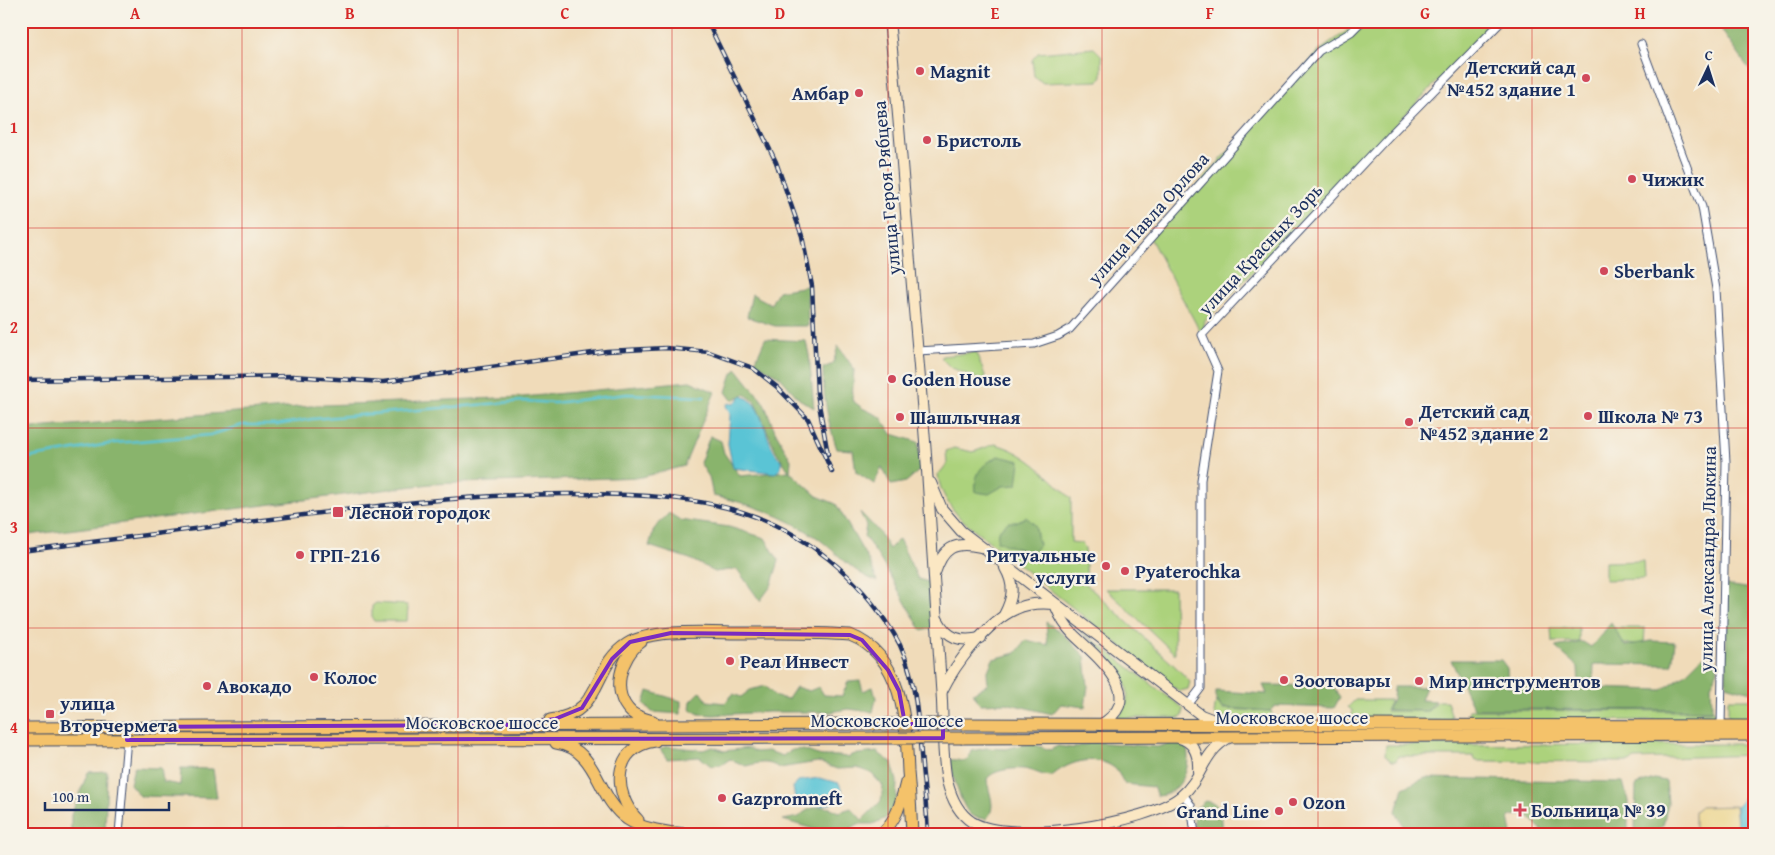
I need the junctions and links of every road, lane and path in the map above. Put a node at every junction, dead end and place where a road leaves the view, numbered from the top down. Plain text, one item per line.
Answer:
1 (889, 21) edge
2 (1362, 21) edge
3 (1502, 21) edge
4 (1641, 44) dead end
5 (918, 351) junction
6 (927, 470) junction
7 (983, 548) junction
8 (1003, 564) junction
9 (933, 578) junction
10 (1054, 604) junction
11 (1004, 616) junction
12 (937, 617) junction
13 (647, 638) junction
14 (981, 638) junction
15 (942, 692) junction
16 (1188, 705) junction
17 (511, 725) junction
18 (680, 725) junction
19 (1100, 725) junction
20 (1721, 726) junction
21 (1754, 726) edge
22 (127, 727) junction
23 (21, 728) edge
24 (1233, 730) junction
25 (1163, 735) junction
26 (1754, 735) edge
27 (678, 738) junction
28 (512, 739) junction
29 (21, 740) edge
30 (127, 740) junction
31 (908, 773) junction
32 (1198, 775) junction
33 (1184, 794) junction
34 (643, 825) junction
35 (1194, 833) edge
36 (119, 834) edge
37 (686, 834) edge
38 (881, 834) edge
39 (912, 834) edge

1 - 5 main road, улица Героя Рябцева
2 - 5 street, улица Павла Орлова
3 - 16 street, улица Красных Зорь
4 - 20 street, улица Александра Люкина
5 - 6 main road, улица Героя Рябцева
6 - 7 main road
6 - 9 main road
7 - 8 main road
7 - 9 main road
8 - 10 main road
8 - 11 main road
9 - 12 main road
10 - 11 main road
10 - 16 main road
10 - 19 main road
11 - 14 main road
12 - 14 main road
12 - 15 main road
13 - 17 main road
13 - 18 main road
13 - 31 main road
14 - 15 main road
15 - 33 main road
16 - 24 main road
17 - 18 main road, Московское шоссе
17 - 22 main road, Московское шоссе
18 - 19 main road, Московское шоссе, bridge
19 - 24 main road, Московское шоссе
20 - 21 main road, Московское шоссе
20 - 24 main road, Московское шоссе
22 - 23 main road, Московское шоссе
22 - 30 street
24 - 25 main road, Московское шоссе
24 - 26 main road, Московское шоссе
24 - 32 main road
25 - 27 main road, Московское шоссе, bridge
25 - 32 main road
27 - 28 main road, Московское шоссе
27 - 34 main road
28 - 30 main road, Московское шоссе
28 - 34 main road
29 - 30 main road, Московское шоссе
30 - 36 street
31 - 38 main road
31 - 39 main road
32 - 33 main road
33 - 35 street
34 - 37 main road

